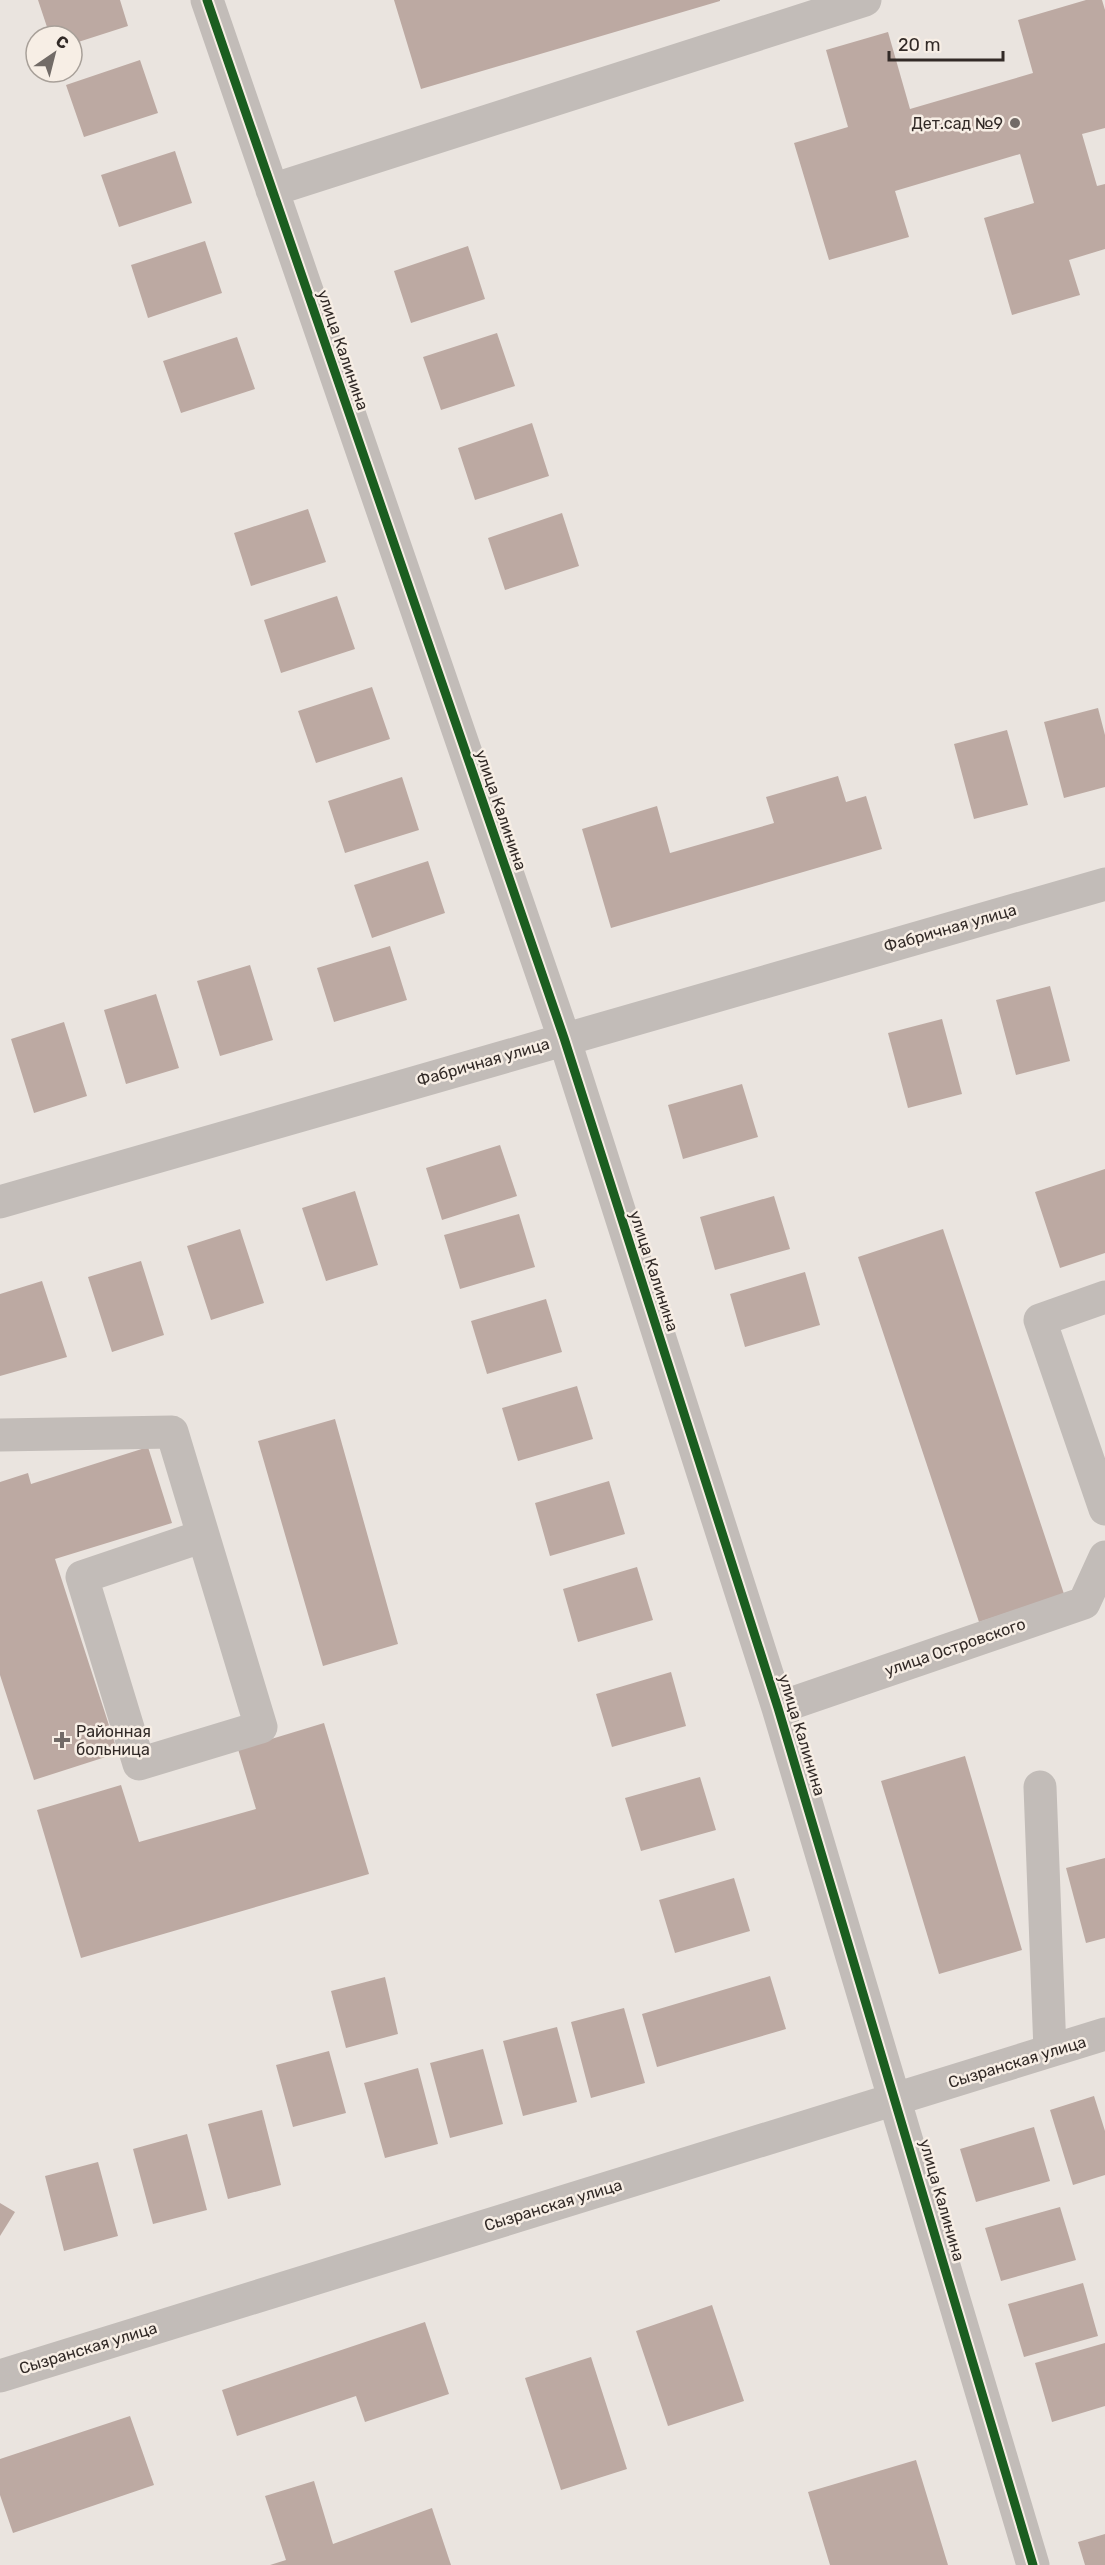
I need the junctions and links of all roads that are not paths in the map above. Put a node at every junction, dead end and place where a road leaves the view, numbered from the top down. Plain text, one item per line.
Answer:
1 (207, 0) edge
2 (865, 0) edge
3 (272, 190) junction
4 (1105, 884) edge
5 (564, 1038) junction
6 (0, 1202) edge
7 (1105, 1297) edge
8 (0, 1435) edge
9 (1105, 1509) edge
10 (203, 1536) junction
11 (1105, 1557) edge
12 (778, 1708) junction
13 (1040, 1787) dead end
14 (1105, 2034) edge
15 (1050, 2051) junction
16 (896, 2099) junction
17 (0, 2376) edge
18 (1034, 2565) edge

1 - 3 street, улица Калинина
2 - 3 street
3 - 5 street, улица Калинина
4 - 5 street, Фабричная улица
5 - 6 street, Фабричная улица
5 - 12 street, улица Калинина
7 - 9 street
8 - 10 street
10 - 10 street
11 - 12 street, улица Островского
12 - 16 street, улица Калинина
13 - 15 street
14 - 15 street, Сызранская улица
15 - 16 street, Сызранская улица
16 - 17 street, Сызранская улица
16 - 18 street, улица Калинина

